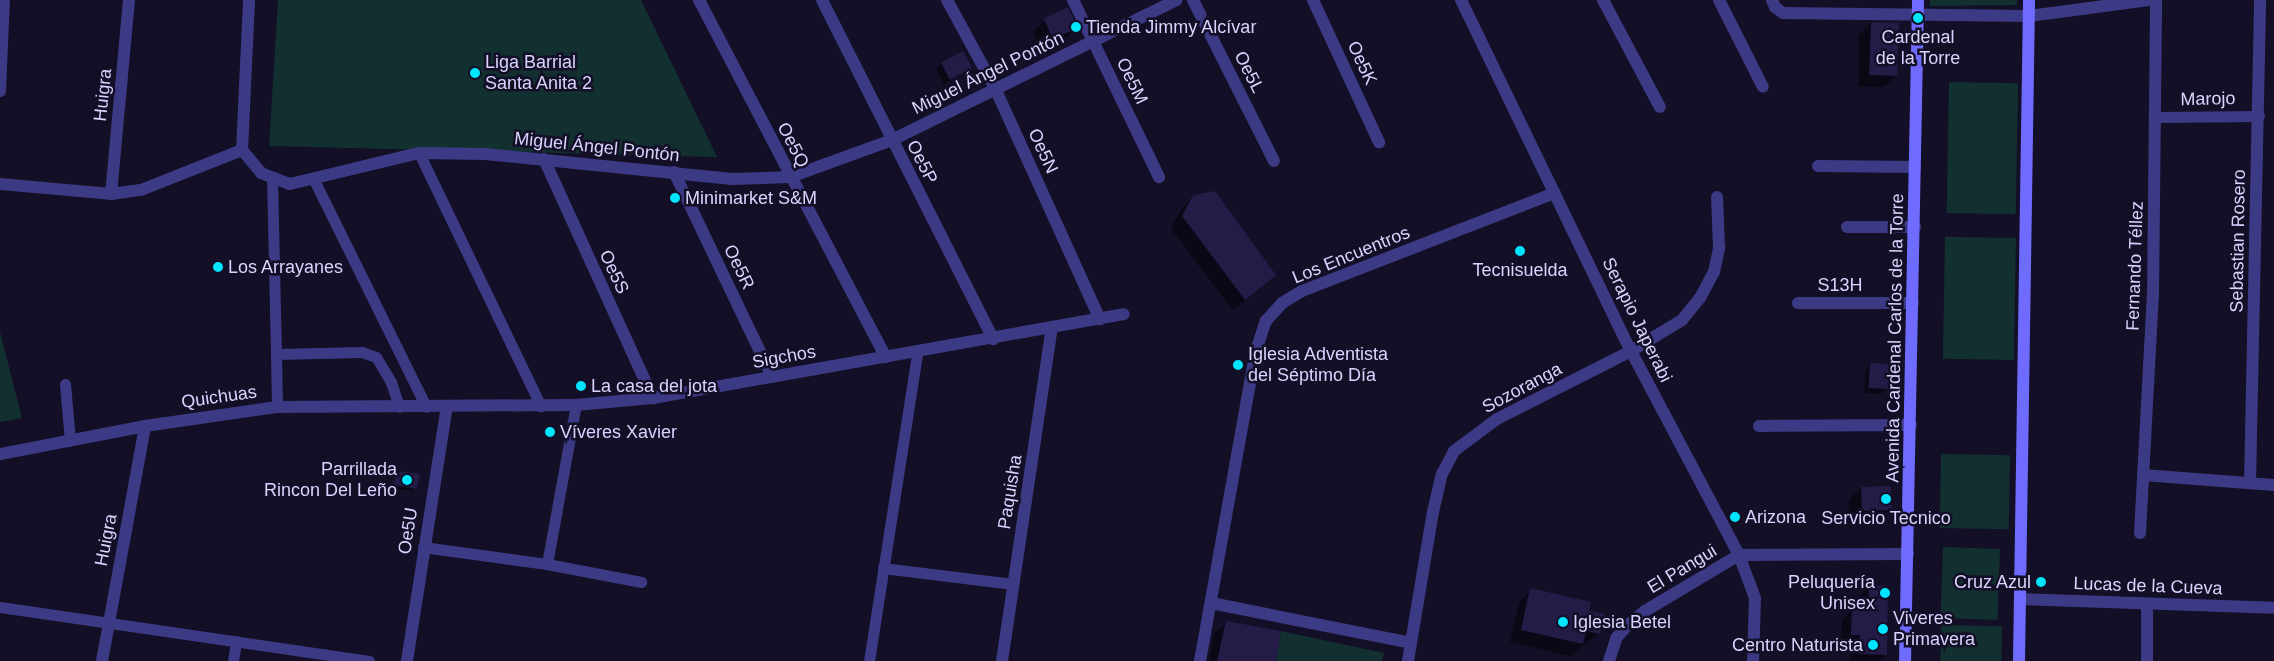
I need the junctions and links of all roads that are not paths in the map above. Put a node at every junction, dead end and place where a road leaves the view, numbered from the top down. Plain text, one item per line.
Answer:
1 (4, 0) edge
2 (129, 0) edge
3 (250, 0) edge
4 (699, 0) edge
5 (822, 0) edge
6 (947, 0) edge
7 (1073, 0) edge
8 (1176, 0) edge
9 (1193, 0) edge
10 (1313, 0) edge
11 (1461, 0) edge
12 (1603, 0) edge
13 (1719, 0) edge
14 (1772, 0) edge
15 (1918, 0) edge
16 (2029, 0) edge
17 (2149, 0) edge
18 (2156, 0) edge
19 (2260, 0) edge
20 (1918, 16) junction
21 (2029, 16) junction
22 (1093, 40) junction
23 (1763, 87) dead end
24 (995, 88) junction
25 (0, 91) edge
26 (1660, 107) dead end
27 (2259, 116) junction
28 (2157, 117) junction
29 (892, 140) junction
30 (1379, 142) dead end
31 (242, 150) junction
32 (419, 153) junction
33 (544, 159) junction
34 (1274, 161) dead end
35 (1818, 166) dead end
36 (1915, 167) junction
37 (674, 172) junction
38 (1159, 177) dead end
39 (272, 178) junction
40 (790, 178) junction
41 (314, 180) junction
42 (0, 184) edge
43 (110, 194) junction
44 (1555, 194) junction
45 (1717, 197) dead end
46 (1915, 227) junction
47 (1847, 228) dead end
48 (1798, 303) dead end
49 (1913, 303) junction
50 (1124, 314) dead end
51 (1100, 319) junction
52 (1052, 328) junction
53 (993, 339) junction
54 (1631, 351) junction
55 (917, 352) junction
56 (276, 354) junction
57 (886, 357) junction
58 (772, 377) junction
59 (65, 384) dead end
60 (653, 398) junction
61 (576, 405) junction
62 (541, 406) junction
63 (276, 407) junction
64 (399, 407) junction
65 (426, 407) junction
66 (446, 407) junction
67 (1911, 425) junction
68 (145, 426) junction
69 (1759, 426) dead end
70 (70, 441) junction
71 (0, 454) edge
72 (2142, 475) junction
73 (2250, 483) junction
74 (2274, 485) edge
75 (2140, 533) dead end
76 (423, 546) junction
77 (1739, 554) junction
78 (1908, 554) junction
79 (547, 564) junction
80 (883, 568) junction
81 (641, 582) dead end
82 (1014, 584) junction
83 (2021, 599) junction
84 (1211, 602) junction
85 (2147, 604) junction
86 (0, 607) edge
87 (2274, 608) edge
88 (108, 622) junction
89 (236, 641) junction
90 (1411, 643) junction
91 (102, 661) edge
92 (232, 661) edge
93 (369, 661) edge
94 (407, 661) edge
95 (868, 661) edge
96 (1002, 661) edge
97 (1200, 661) edge
98 (1408, 661) edge
99 (1609, 661) edge
100 (1753, 661) edge
101 (1905, 661) edge
102 (2019, 661) edge
103 (2147, 661) edge

1 - 25 street
2 - 43 street, Huigra
3 - 31 street
4 - 40 street, Oe5Q
5 - 29 street, Oe5P
6 - 24 street, Oe5N
7 - 22 street, Oe5M
8 - 22 street, Miguel Ángel Pontón
9 - 34 street, Oe5L
10 - 30 street, Oe5K
11 - 44 street, Serapio Japerabi
12 - 26 street
13 - 23 street
14 - 20 street
15 - 20 street, Avenida Cardenal Carlos de la Torre
16 - 21 street
17 - 21 street
18 - 28 street, Fernando Téllez
19 - 27 street, Sebastian Rosero
20 - 21 street
20 - 36 street, Avenida Cardenal Carlos de la Torre
21 - 83 street
22 - 24 street, Miguel Ángel Pontón
22 - 38 street, Oe5M
24 - 29 street, Miguel Ángel Pontón
24 - 51 street, Oe5N
27 - 28 lane, Marojo
27 - 73 street, Sebastian Rosero
28 - 72 street, Fernando Téllez
29 - 40 street, Miguel Ángel Pontón
29 - 53 street, Oe5P
31 - 39 street, Miguel Ángel Pontón
31 - 43 street
32 - 33 street, Miguel Ángel Pontón
32 - 41 street, Miguel Ángel Pontón
32 - 62 lane
33 - 37 street, Miguel Ángel Pontón
33 - 60 street, Oe5S
35 - 36 street
36 - 46 street, Avenida Cardenal Carlos de la Torre
37 - 40 street, Miguel Ángel Pontón
37 - 58 street, Oe5R
39 - 41 street, Miguel Ángel Pontón
39 - 56 lane
40 - 57 street, Oe5Q
41 - 65 lane
42 - 43 street
44 - 54 street, Serapio Japerabi
44 - 84 street, Los Encuentros
45 - 54 street, Sozoranga
46 - 47 street
46 - 49 street, Avenida Cardenal Carlos de la Torre
48 - 49 street, S13H
49 - 67 street, Avenida Cardenal Carlos de la Torre
50 - 51 street, Sigchos
51 - 52 street, Sigchos
52 - 53 street, Sigchos
52 - 82 street, Paquisha
53 - 55 street, Sigchos
54 - 77 street, Serapio Japerabi
54 - 90 street, Sozoranga
55 - 57 street, Sigchos
55 - 80 lane
56 - 63 lane
56 - 64 lane
57 - 58 street, Sigchos
58 - 60 street, Sigchos
59 - 70 lane
60 - 61 street, Sigchos
61 - 62 street, Sigchos
61 - 79 lane
62 - 66 street, Sigchos
63 - 64 street, Quichuas
63 - 68 street, Quichuas
64 - 65 street, Quichuas
65 - 66 street, Quichuas
66 - 76 street, Oe5U
67 - 69 street
67 - 78 street, Avenida Cardenal Carlos de la Torre
68 - 70 street, Quichuas
68 - 88 street, Huigra
70 - 71 street, Quichuas
72 - 73 street
72 - 75 street, Fernando Téllez
73 - 74 street
76 - 79 lane
76 - 94 street, Oe5U
77 - 78 street
77 - 99 street, El Pangui
77 - 100 street, Serapio Japerabi
78 - 101 street, Avenida Cardenal Carlos de la Torre
79 - 81 lane
80 - 82 lane
80 - 95 lane
82 - 96 street, Paquisha
83 - 85 street, Lucas de la Cueva
83 - 102 street
84 - 90 street
84 - 97 street, Los Encuentros
85 - 87 street, Lucas de la Cueva
85 - 103 street
86 - 88 lane
88 - 89 lane
88 - 91 street, Huigra
89 - 92 lane
89 - 93 lane
90 - 98 street, Sozoranga

